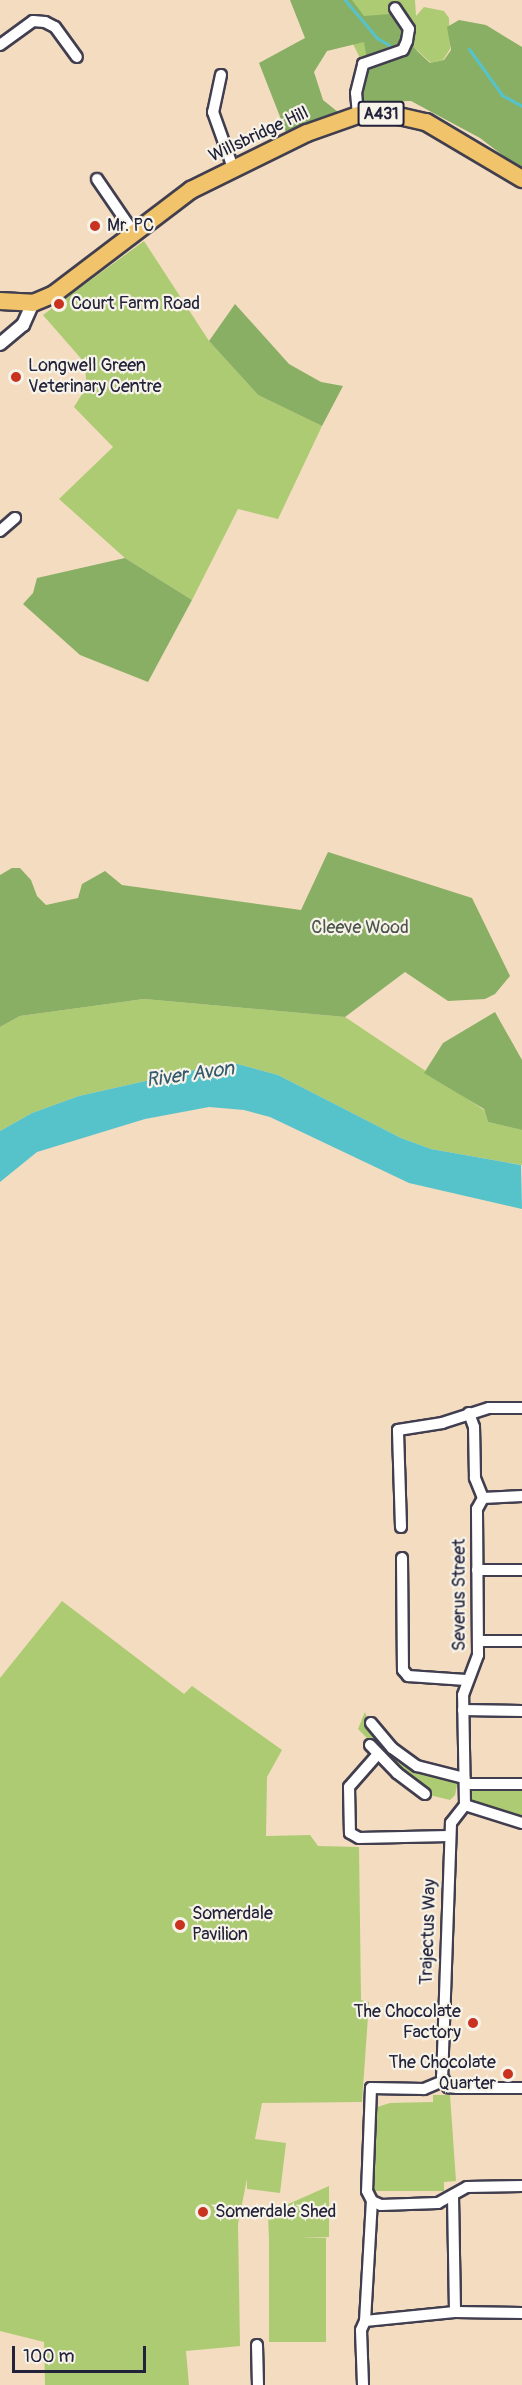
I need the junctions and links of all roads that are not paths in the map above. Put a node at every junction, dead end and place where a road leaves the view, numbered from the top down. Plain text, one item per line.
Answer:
1 (395, 8) dead end
2 (0, 45) edge
3 (77, 57) dead end
4 (221, 75) dead end
5 (358, 116) junction
6 (233, 168) junction
7 (97, 179) dead end
8 (522, 179) edge
9 (134, 233) junction
10 (0, 301) edge
11 (33, 303) junction
12 (0, 344) edge
13 (15, 518) dead end
14 (0, 531) edge
15 (522, 1408) edge
16 (469, 1413) junction
17 (522, 1496) edge
18 (483, 1498) junction
19 (401, 1527) dead end
20 (402, 1558) dead end
21 (477, 1570) junction
22 (522, 1570) edge
23 (478, 1641) junction
24 (522, 1641) edge
25 (466, 1680) junction
26 (463, 1710) junction
27 (522, 1711) edge
28 (371, 1723) dead end
29 (370, 1745) dead end
30 (378, 1754) junction
31 (464, 1781) junction
32 (522, 1784) edge
33 (424, 1794) dead end
34 (465, 1805) junction
35 (522, 1823) edge
36 (449, 1836) junction
37 (443, 2081) junction
38 (522, 2088) edge
39 (522, 2186) edge
40 (453, 2196) junction
41 (372, 2201) junction
42 (455, 2312) junction
43 (522, 2313) edge
44 (365, 2321) junction
45 (257, 2344) dead end
46 (258, 2385) edge
47 (363, 2385) edge

1 - 5 street
2 - 3 street
4 - 6 street
5 - 6 main road, Willsbridge Hill / A431
5 - 8 main road, Willsbridge Hill / A431
6 - 9 main road, Willsbridge Hill / A431
7 - 9 street
9 - 11 main road, Willsbridge Hill / A431
10 - 11 main road
11 - 12 street
13 - 14 street
15 - 16 street
16 - 18 street, Severus Street
16 - 19 street
17 - 18 street
18 - 21 street, Severus Street
20 - 25 street
21 - 22 street
21 - 23 street, Severus Street
23 - 24 street
23 - 25 street, Severus Street
25 - 26 street, Severus Street
26 - 27 street
26 - 31 street, Severus Street
28 - 31 street
29 - 30 street
30 - 33 street
30 - 36 street
31 - 32 street
31 - 34 street, Severus Street
34 - 35 street
34 - 36 street, Trajectus Way
36 - 37 street, Trajectus Way
37 - 38 street
37 - 41 street
39 - 40 street
40 - 41 street
40 - 42 street
41 - 44 street
42 - 43 street
42 - 44 street
44 - 47 street
45 - 46 street

